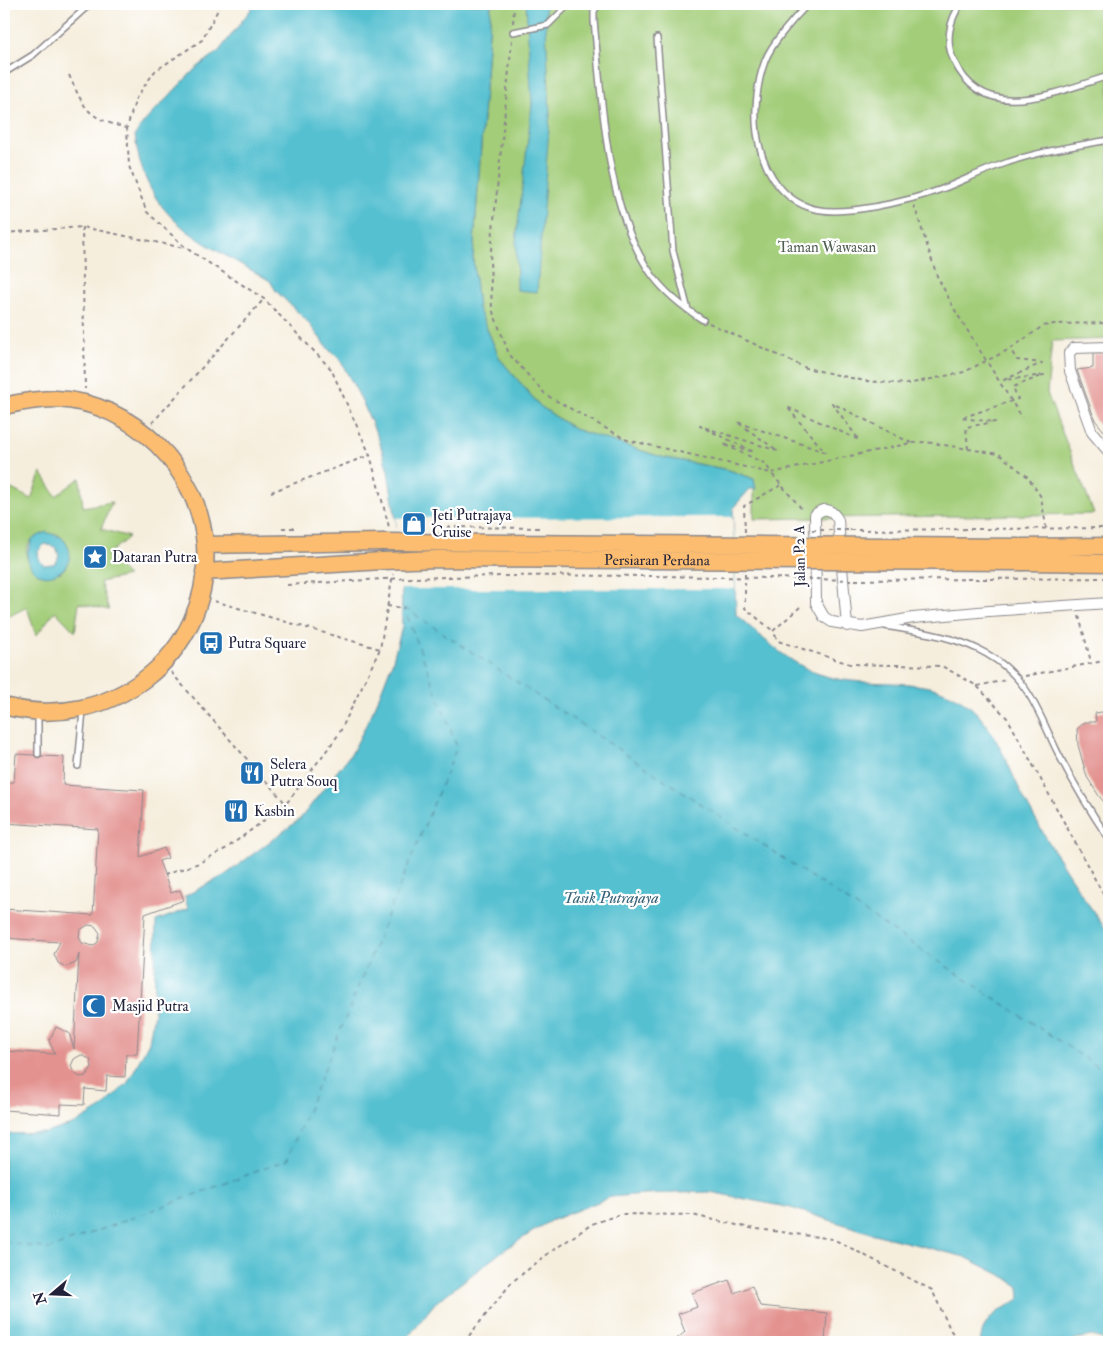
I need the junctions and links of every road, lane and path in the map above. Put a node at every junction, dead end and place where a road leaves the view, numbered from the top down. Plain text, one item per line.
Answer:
1 (90, 4) edge
2 (221, 4) edge
3 (514, 4) edge
4 (568, 4) edge
5 (599, 4) edge
6 (808, 4) edge
7 (962, 4) edge
8 (513, 32) junction
9 (657, 38) dead end
10 (4, 73) edge
11 (69, 75) dead end
12 (1109, 76) edge
13 (126, 128) junction
14 (1109, 140) edge
15 (911, 198) junction
16 (82, 227) junction
17 (4, 233) edge
18 (186, 248) junction
19 (264, 299) junction
20 (688, 310) junction
21 (703, 320) joint
22 (1109, 323) edge
23 (1109, 347) edge
24 (1010, 349) junction
25 (986, 361) junction
26 (1011, 401) junction
27 (85, 404) junction
28 (4, 406) edge
29 (1022, 418) dead end
30 (143, 432) junction
31 (911, 443) junction
32 (968, 449) junction
33 (1109, 452) edge
34 (370, 455) junction
35 (771, 473) junction
36 (271, 492) dead end
37 (802, 508) dead end
38 (1047, 528) junction
39 (1109, 528) edge
40 (850, 530) dead end
41 (386, 536) junction
42 (205, 545) junction
43 (1049, 546) junction
44 (1109, 546) edge
45 (1022, 555) junction
46 (1109, 563) edge
47 (388, 565) junction
48 (204, 572) junction
49 (1109, 578) edge
50 (287, 585) dead end
51 (199, 597) junction
52 (1109, 602) edge
53 (1076, 604) junction
54 (387, 606) junction
55 (800, 607) dead end
56 (404, 608) dead end
57 (877, 625) junction
58 (847, 626) junction
59 (380, 649) junction
60 (1109, 660) edge
61 (163, 663) junction
62 (1092, 663) junction
63 (1017, 677) junction
64 (977, 686) junction
65 (4, 706) edge
66 (83, 709) junction
67 (38, 713) junction
68 (38, 754) dead end
69 (78, 766) dead end
70 (286, 804) junction
71 (1109, 839) edge
72 (164, 874) dead end
73 (1109, 904) edge
74 (464, 1342) edge
75 (960, 1342) edge

1 - 10 lane
2 - 13 path
3 - 8 path
4 - 8 lane
5 - 20 lane
6 - 15 lane
7 - 12 lane
8 - 35 path
9 - 20 lane
11 - 13 path
13 - 18 path
14 - 15 lane
15 - 25 path
16 - 17 path
16 - 18 path
16 - 27 path
18 - 19 path
19 - 30 path
19 - 34 path
20 - 21 lane
21 - 25 path
22 - 24 path
23 - 33 street
24 - 25 path
24 - 26 path
25 - 26 path
26 - 29 path
26 - 32 path
27 - 28 main road
27 - 30 main road
30 - 42 main road
31 - 32 path
31 - 35 path
31 - 35 path
32 - 38 path
34 - 36 path
34 - 41 path
35 - 37 path
38 - 39 path
38 - 40 path
38 - 43 path
41 - 42 main road, Persiaran Perdana
41 - 45 main road, Persiaran Perdana, bridge
42 - 48 main road
43 - 44 main road, Persiaran Perdana
43 - 45 main road, Persiaran Perdana
45 - 46 main road, Persiaran Perdana
45 - 47 main road, Persiaran Perdana, bridge
47 - 48 main road, Persiaran Perdana
47 - 54 path
48 - 51 main road
49 - 50 path, bridge
51 - 59 path
51 - 61 main road
52 - 53 street, Jalan P2 A
53 - 57 street, Jalan P2 A
53 - 62 path
54 - 56 path
54 - 59 path
55 - 64 path
57 - 58 street, Jalan P2 A
57 - 63 lane
58 - 58 street, Jalan P2 A
59 - 70 path
60 - 62 path
61 - 66 main road
61 - 70 path
62 - 63 path
63 - 64 path
63 - 71 lane
64 - 73 path
65 - 67 main road
66 - 67 main road
66 - 69 lane
67 - 68 lane
70 - 72 path
74 - 75 path

